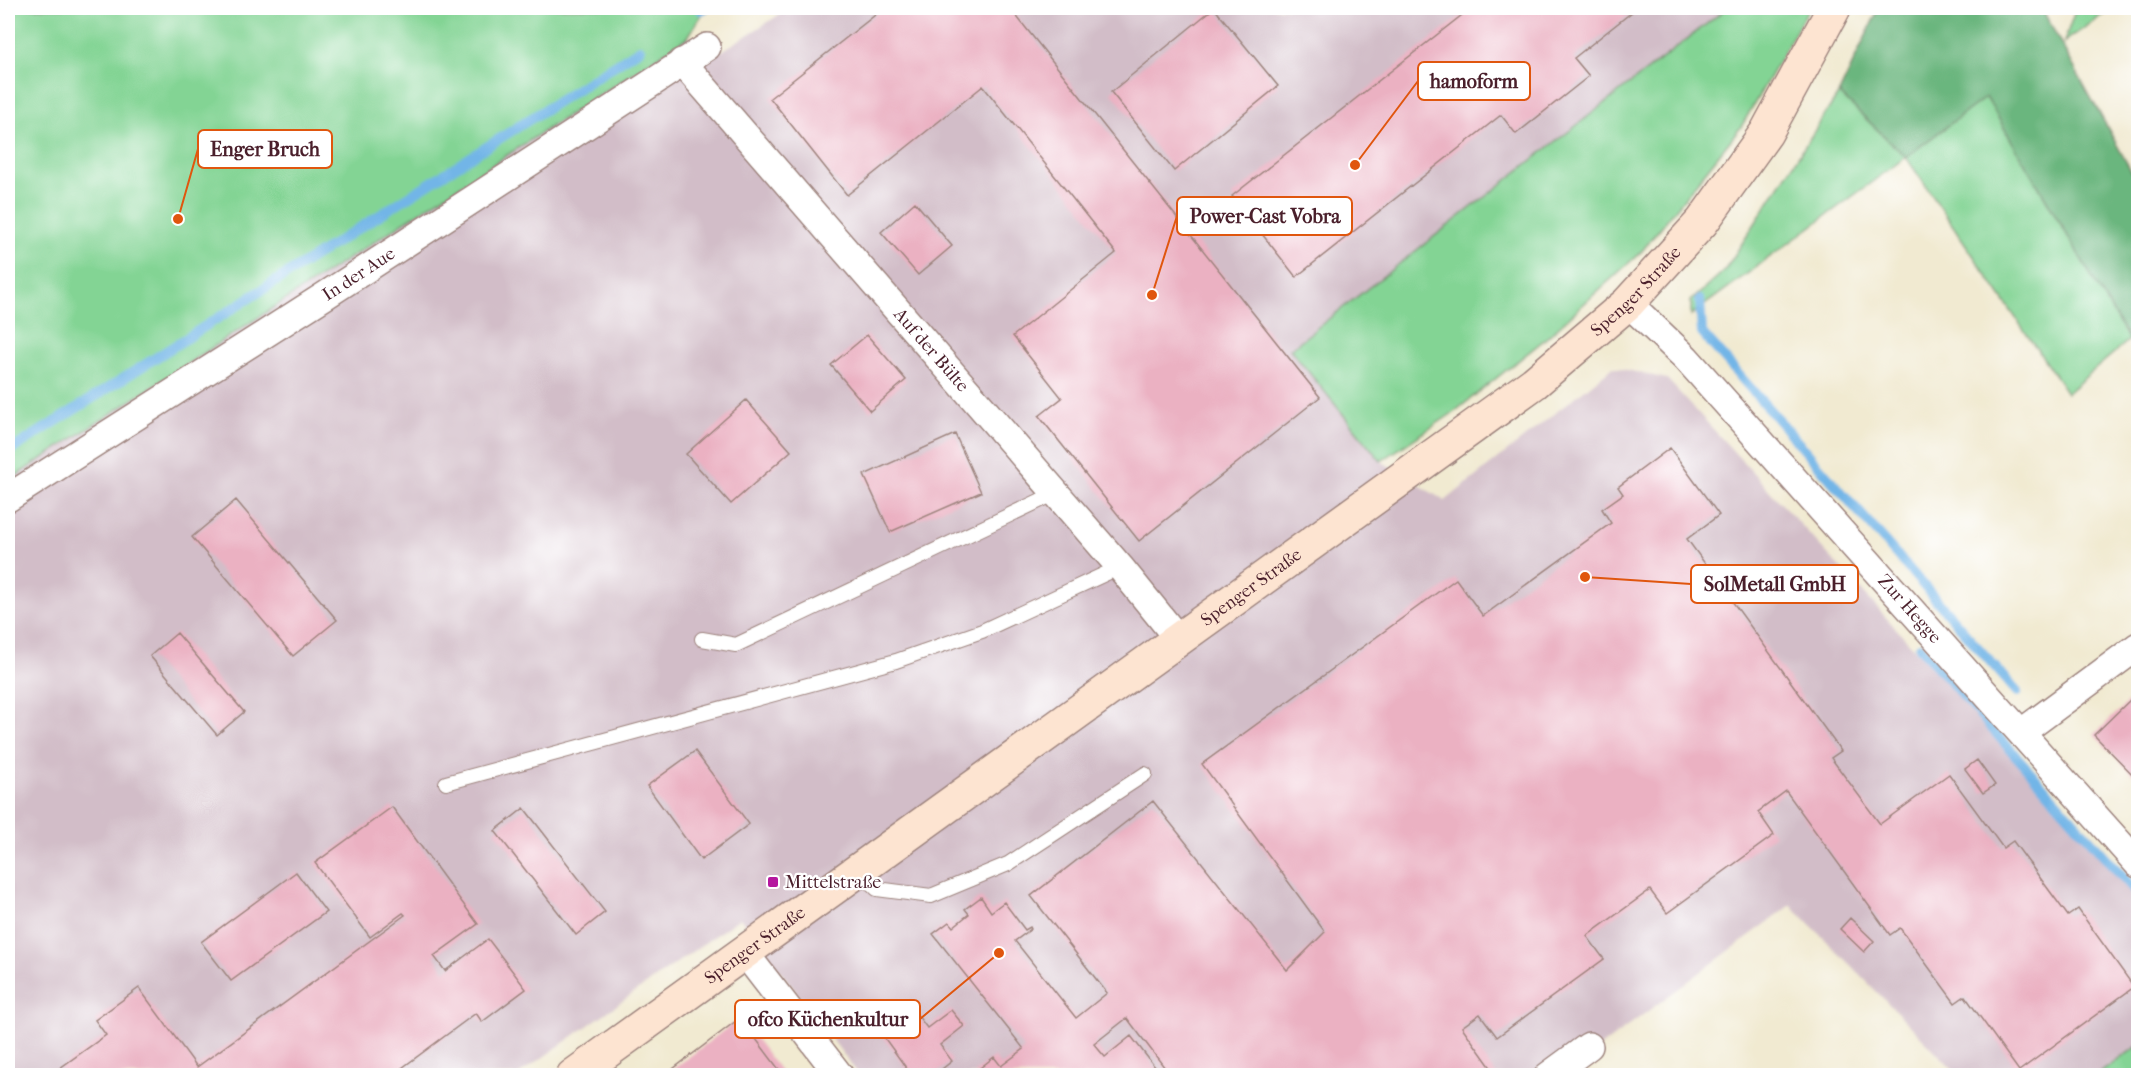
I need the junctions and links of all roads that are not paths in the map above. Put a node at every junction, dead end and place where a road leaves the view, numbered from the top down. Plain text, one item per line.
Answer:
1 (1834, 8) edge
2 (707, 46) dead end
3 (682, 62) junction
4 (1628, 303) junction
5 (1056, 494) junction
6 (8, 498) edge
7 (1120, 567) junction
8 (702, 639) dead end
9 (1179, 640) junction
10 (2139, 646) edge
11 (2022, 732) junction
12 (1145, 774) dead end
13 (446, 783) dead end
14 (2139, 864) edge
15 (858, 870) junction
16 (744, 952) junction
17 (1589, 1046) dead end
18 (573, 1076) edge
19 (840, 1076) edge
20 (1548, 1076) edge

1 - 4 street, Spenger Straße
2 - 3 street, In der Aue
3 - 5 street, Auf der Bülte
3 - 6 street, In der Aue
4 - 9 street, Spenger Straße
4 - 11 street, Zur Hegge
5 - 7 street, Auf der Bülte
5 - 8 lane
7 - 9 street, Auf der Bülte
7 - 13 lane
9 - 15 street, Spenger Straße
10 - 11 street
11 - 14 street, Zur Hegge
12 - 15 lane
15 - 16 street, Spenger Straße
16 - 18 street, Spenger Straße
16 - 19 street
17 - 20 street

